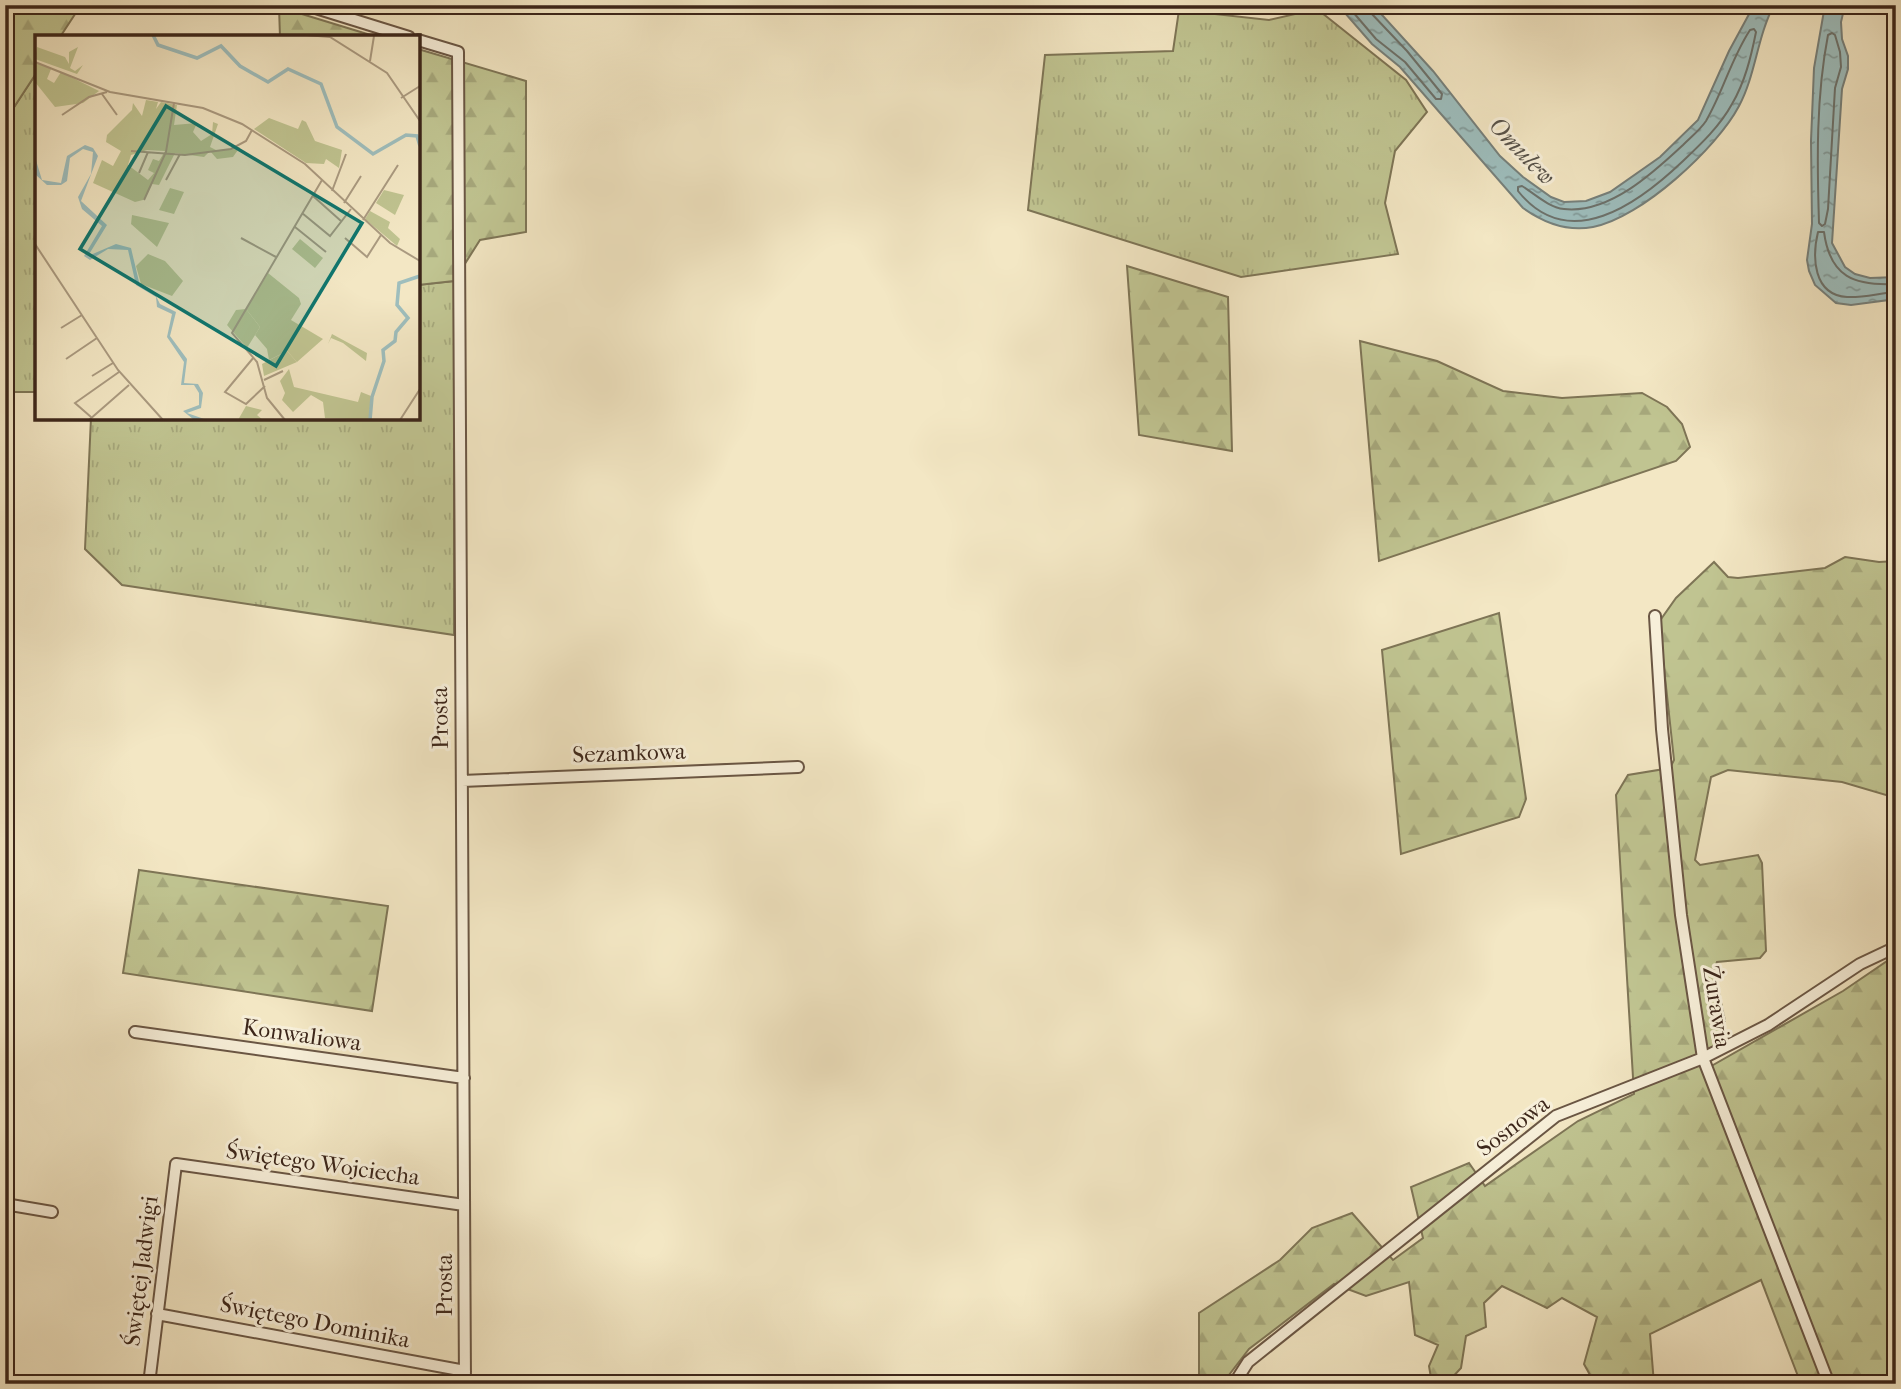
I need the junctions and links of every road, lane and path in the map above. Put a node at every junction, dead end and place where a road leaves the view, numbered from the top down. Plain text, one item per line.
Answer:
1 (306, 5) edge
2 (403, 35) edge
3 (420, 41) edge
4 (1655, 616) dead end
5 (798, 766) dead end
6 (462, 781) junction
7 (1896, 947) edge
8 (135, 1032) dead end
9 (1703, 1058) junction
10 (464, 1078) junction
11 (176, 1164) joint
12 (5, 1204) edge
13 (464, 1205) junction
14 (52, 1212) dead end
15 (157, 1314) junction
16 (465, 1371) junction
17 (149, 1384) edge
18 (465, 1384) edge
19 (1234, 1384) edge
20 (1829, 1384) edge

1 - 2 street
3 - 6 street, Prosta
4 - 9 street, Żurawia
5 - 6 street, Sezamkowa
6 - 10 street, Prosta
7 - 9 street, Sosnowa
8 - 10 street, Konwaliowa
9 - 19 street, Sosnowa
9 - 20 street, Żurawia
10 - 13 street, Prosta
11 - 13 street, Świętego Wojciecha
11 - 15 street, Świętej Jadwigi
12 - 14 street
13 - 16 street, Prosta
15 - 16 street, Świętego Dominika
15 - 17 street, Świętej Jadwigi
16 - 18 street, Prosta

